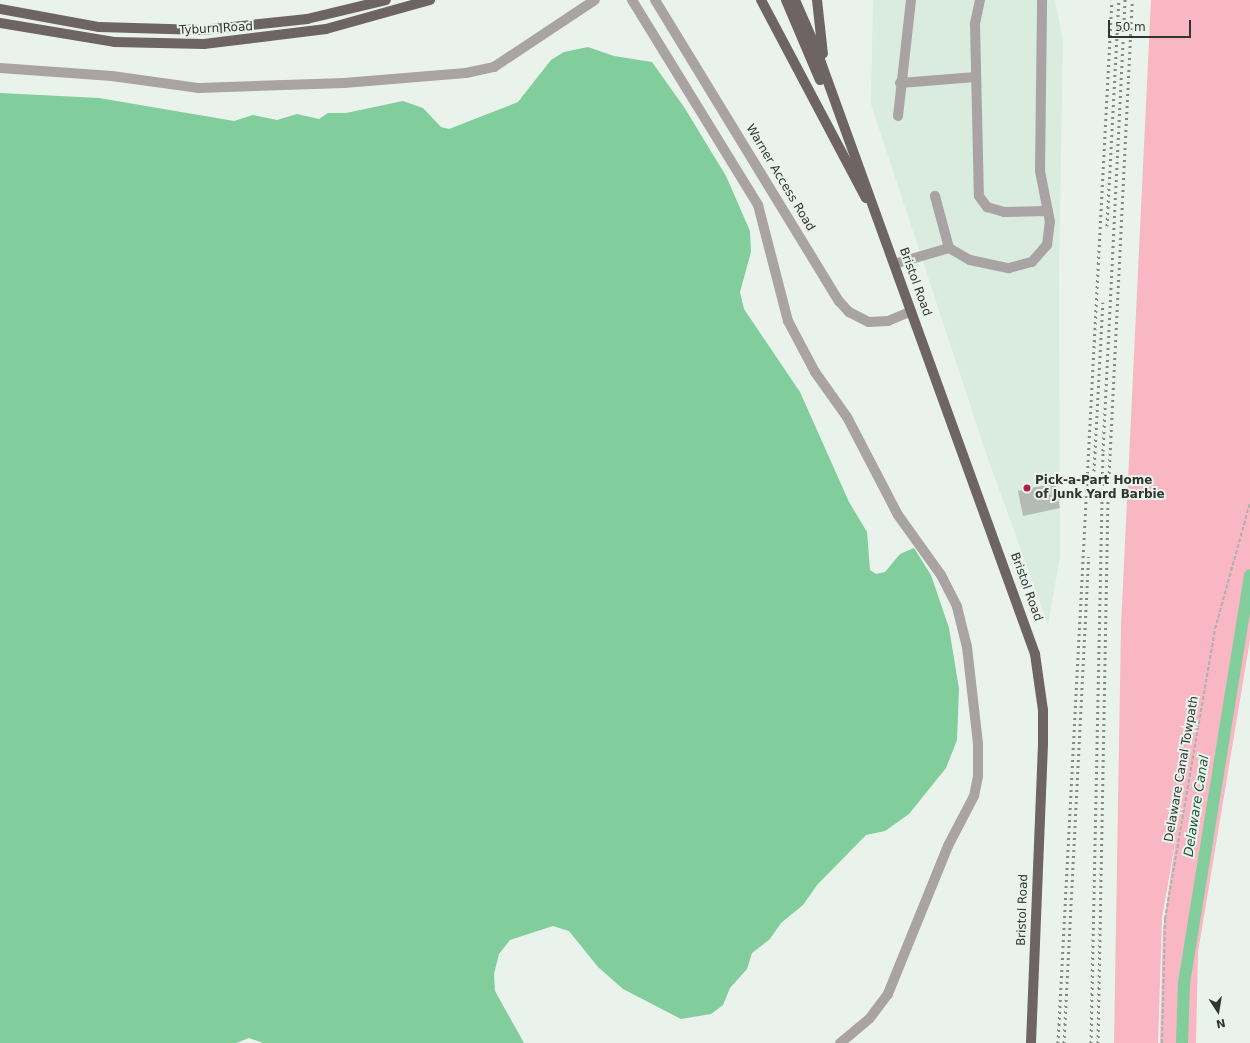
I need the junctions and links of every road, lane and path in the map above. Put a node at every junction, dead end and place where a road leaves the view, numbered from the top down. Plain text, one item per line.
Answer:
1 (386, 0) edge
2 (430, 0) edge
3 (595, 0) edge
4 (632, 0) edge
5 (655, 0) edge
6 (761, 0) edge
7 (786, 0) edge
8 (795, 0) edge
9 (817, 0) edge
10 (911, 0) edge
11 (980, 0) edge
12 (1042, 0) edge
13 (0, 9) edge
14 (0, 23) edge
15 (0, 68) edge
16 (976, 77) junction
17 (900, 83) junction
18 (898, 116) dead end
19 (856, 163) junction
20 (935, 196) dead end
21 (1048, 211) junction
22 (875, 212) junction
23 (949, 248) junction
24 (894, 264) junction
25 (911, 311) junction
26 (1250, 503) edge
27 (840, 1043) edge
28 (1030, 1043) edge
29 (1162, 1043) edge

1 - 13 main road, Tyburn Road
2 - 14 main road, Tyburn Road
3 - 15 street
4 - 27 street
5 - 25 street, Warner Access Road
6 - 22 main road
7 - 19 main road
8 - 19 main road
9 - 19 main road
10 - 17 street
11 - 16 street
12 - 21 street
16 - 17 street
16 - 21 street
17 - 18 street
19 - 22 main road, Bristol Road
20 - 23 street
21 - 23 street
22 - 24 main road, Bristol Road
23 - 24 street
24 - 25 main road, Bristol Road
25 - 28 main road, Bristol Road
26 - 29 path, Delaware Canal Towpath

